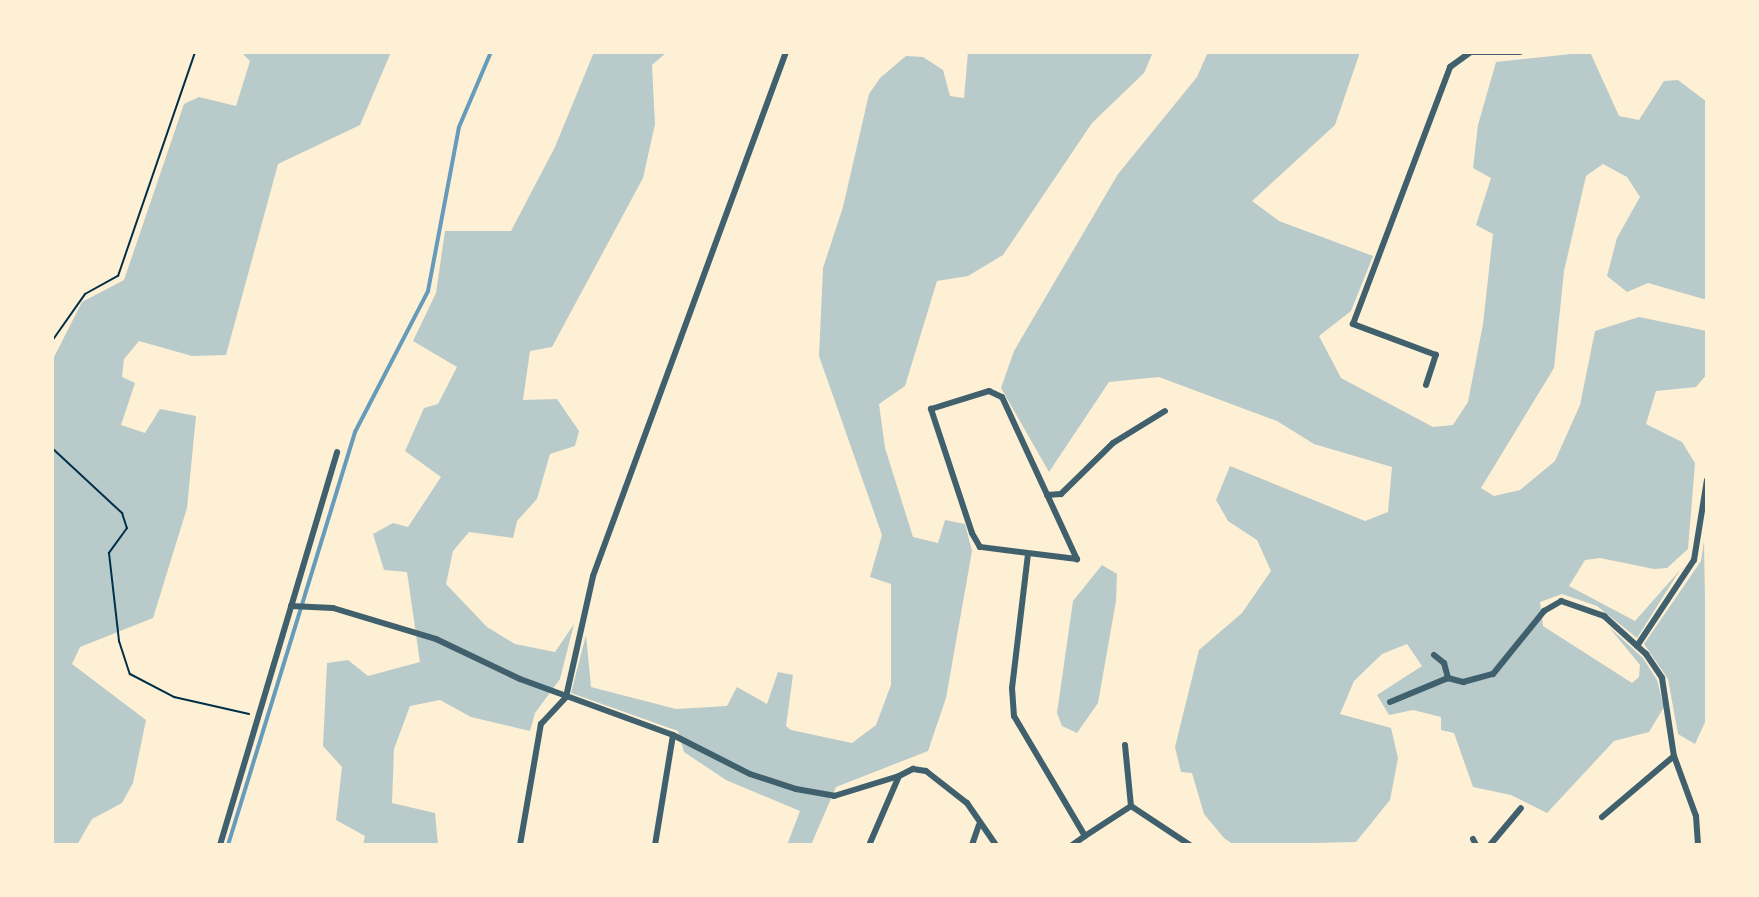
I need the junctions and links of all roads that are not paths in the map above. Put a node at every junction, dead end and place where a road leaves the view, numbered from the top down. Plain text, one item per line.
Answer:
1 (786, 52) edge
2 (1520, 52) edge
3 (1426, 385) dead end
4 (1165, 411) dead end
5 (337, 452) dead end
6 (1707, 480) edge
7 (1047, 495) junction
8 (1028, 554) junction
9 (295, 606) junction
10 (1637, 646) junction
11 (1434, 655) dead end
12 (1448, 678) junction
13 (566, 697) junction
14 (1390, 702) dead end
15 (673, 735) junction
16 (1125, 745) dead end
17 (1674, 756) junction
18 (899, 776) junction
19 (1131, 806) junction
20 (1521, 808) dead end
21 (1602, 817) dead end
22 (979, 825) junction
23 (1085, 836) junction
24 (870, 843) dead end
25 (220, 845) edge
26 (520, 845) edge
27 (655, 845) edge
28 (972, 845) edge
29 (996, 845) edge
30 (1072, 845) edge
31 (1190, 845) edge
32 (1490, 845) edge
33 (1698, 845) edge

1 - 13 street
2 - 3 street
4 - 7 street
5 - 9 street
6 - 10 street
7 - 8 street
7 - 8 street
8 - 23 street
9 - 13 street
9 - 25 street
10 - 12 street
10 - 17 street
11 - 12 street
12 - 14 street
13 - 15 street
13 - 26 street
15 - 18 street
15 - 27 street
16 - 19 street
17 - 21 street
17 - 33 street
18 - 22 street
18 - 24 street
19 - 23 street
19 - 31 street
20 - 32 street
22 - 28 street
22 - 29 street
23 - 30 street

